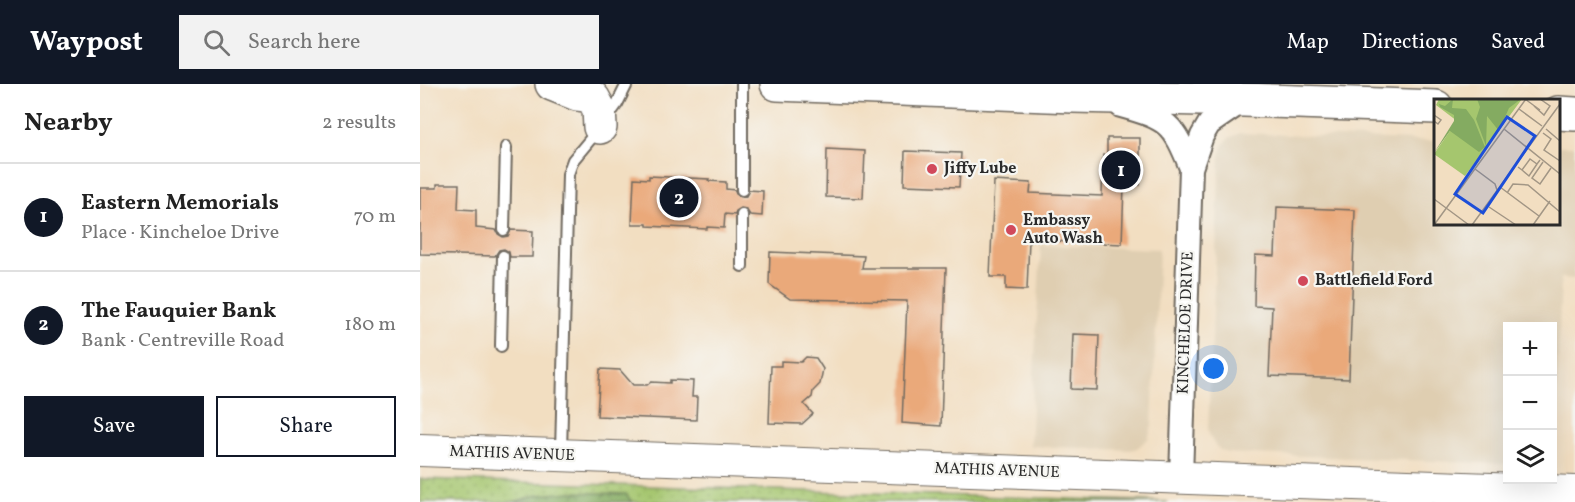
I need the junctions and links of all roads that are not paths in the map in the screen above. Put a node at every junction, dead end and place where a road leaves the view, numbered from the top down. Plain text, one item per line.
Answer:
1 (552, 84) edge
2 (627, 84) edge
3 (742, 84) edge
4 (777, 84) edge
5 (1090, 97) junction
6 (1244, 100) junction
7 (1434, 107) edge
8 (1560, 113) edge
9 (1575, 114) edge
10 (600, 127) junction
11 (506, 147) dead end
12 (1191, 168) junction
13 (742, 190) dead end
14 (742, 215) dead end
15 (504, 230) dead end
16 (503, 256) dead end
17 (742, 266) dead end
18 (501, 346) dead end
19 (420, 450) edge
20 (561, 455) junction
21 (1182, 477) junction
22 (1575, 492) edge

1 - 10 highway
2 - 10 lane
3 - 13 lane
4 - 5 highway
5 - 6 highway
5 - 12 street, KINCHELOE DRIVE
6 - 7 highway
6 - 12 street, KINCHELOE DRIVE
8 - 9 highway
10 - 20 lane
11 - 15 lane
12 - 21 street, KINCHELOE DRIVE
14 - 17 lane
16 - 18 lane
19 - 20 street, MATHIS AVENUE
20 - 21 street, MATHIS AVENUE
21 - 22 street, MATHIS AVENUE

